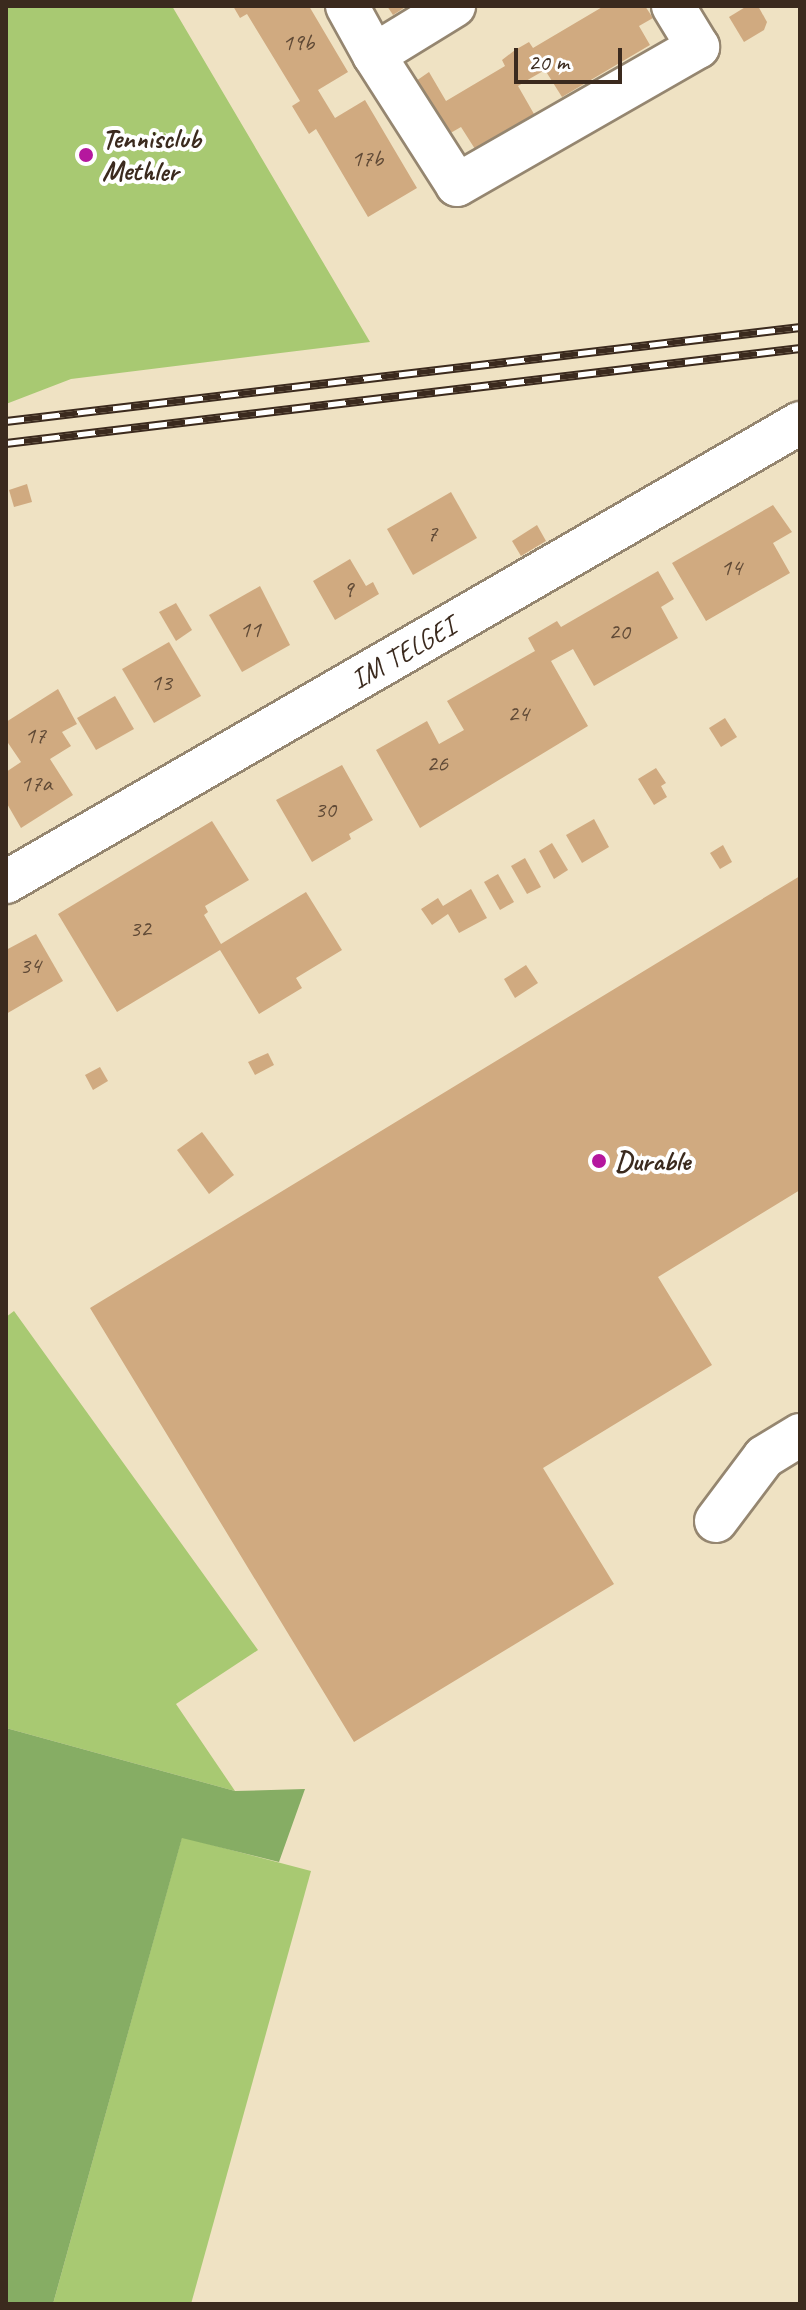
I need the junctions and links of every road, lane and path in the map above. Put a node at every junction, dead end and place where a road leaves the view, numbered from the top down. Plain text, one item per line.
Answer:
1 (347, 6) edge
2 (454, 6) edge
3 (673, 6) edge
4 (374, 55) junction
5 (800, 423) edge
6 (6, 882) edge
7 (800, 1435) edge
8 (716, 1521) dead end

1 - 4 street
2 - 4 street
3 - 4 street
5 - 6 street, IM TELGEI
7 - 8 street

